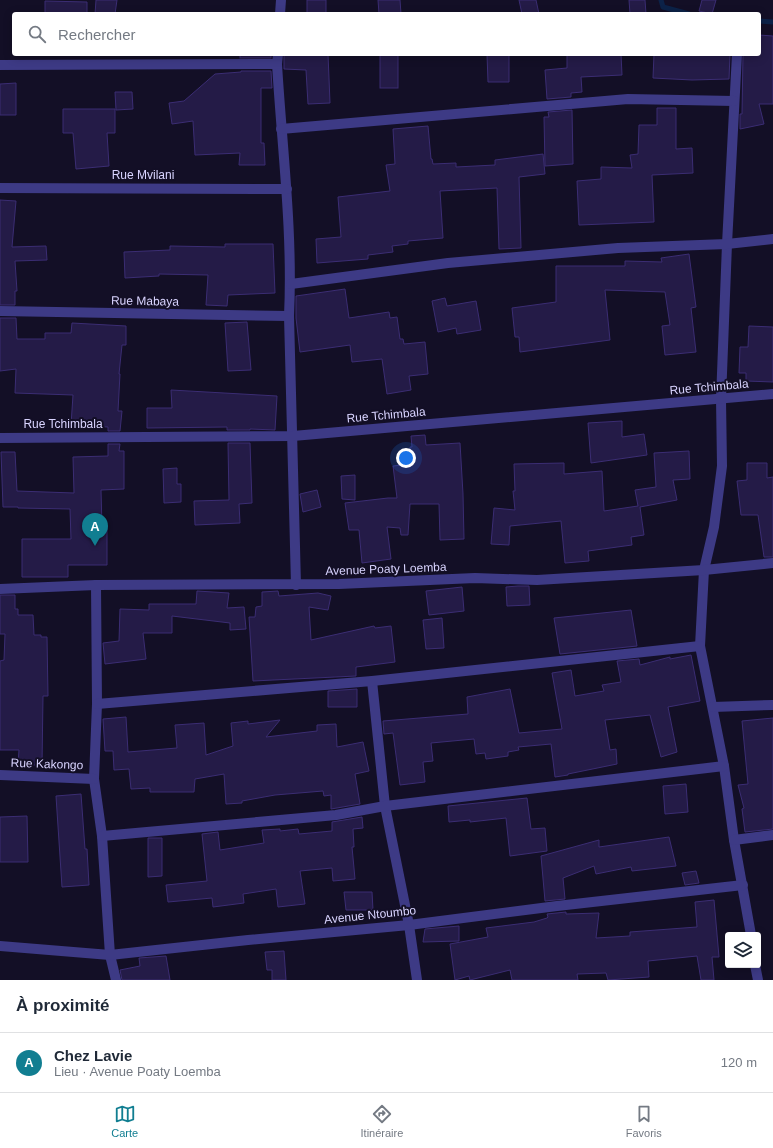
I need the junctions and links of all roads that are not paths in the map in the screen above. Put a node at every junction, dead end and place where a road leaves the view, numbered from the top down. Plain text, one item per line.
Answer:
1 (281, 0) edge
2 (280, 12) edge
3 (737, 56) edge
4 (278, 59) edge
5 (0, 65) edge
6 (734, 101) junction
7 (281, 129) junction
8 (0, 188) edge
9 (287, 189) junction
10 (773, 239) edge
11 (726, 244) junction
12 (291, 284) junction
13 (0, 311) edge
14 (289, 316) junction
15 (773, 394) edge
16 (721, 399) junction
17 (293, 436) junction
18 (0, 438) edge
19 (773, 563) edge
20 (704, 570) junction
21 (296, 584) junction
22 (96, 585) junction
23 (0, 589) edge
24 (700, 646) junction
25 (372, 681) junction
26 (97, 704) junction
27 (773, 705) edge
28 (713, 707) junction
29 (724, 766) junction
30 (0, 775) edge
31 (94, 779) junction
32 (385, 806) junction
33 (773, 835) edge
34 (102, 836) junction
35 (734, 840) junction
36 (742, 885) junction
37 (409, 925) junction
38 (750, 932) edge
39 (0, 946) edge
40 (110, 955) junction
41 (756, 968) edge
42 (116, 980) edge
43 (417, 980) edge
44 (758, 980) edge

1 - 2 street
3 - 6 street
4 - 5 street
4 - 7 street
6 - 7 street
6 - 11 street
7 - 9 street
8 - 9 street, Rue Mvilani
9 - 12 street
10 - 11 street
11 - 12 street
11 - 16 street
12 - 14 street
13 - 14 street, Rue Mabaya
14 - 17 street
15 - 16 street, Rue Tchimbala
16 - 17 street, Rue Tchimbala
16 - 20 street
17 - 18 street, Rue Tchimbala
17 - 21 street
19 - 20 street, Avenue Poaty Loemba
20 - 21 street, Avenue Poaty Loemba
20 - 24 street
21 - 22 street, Avenue Poaty Loemba
22 - 23 street, Avenue Poaty Loemba
22 - 26 street
24 - 25 street
24 - 28 street
25 - 26 street
25 - 32 street
26 - 31 street
27 - 28 street
28 - 29 street
29 - 32 street
29 - 35 street
30 - 31 street, Rue Kakongo
31 - 34 street
32 - 34 street
32 - 37 street
33 - 35 street
34 - 40 street
35 - 36 street
36 - 37 street, Avenue Ntoumbo
36 - 38 street
37 - 40 street, Avenue Ntoumbo
37 - 43 street
39 - 40 street, Avenue Ntoumbo
40 - 42 street
41 - 44 street

